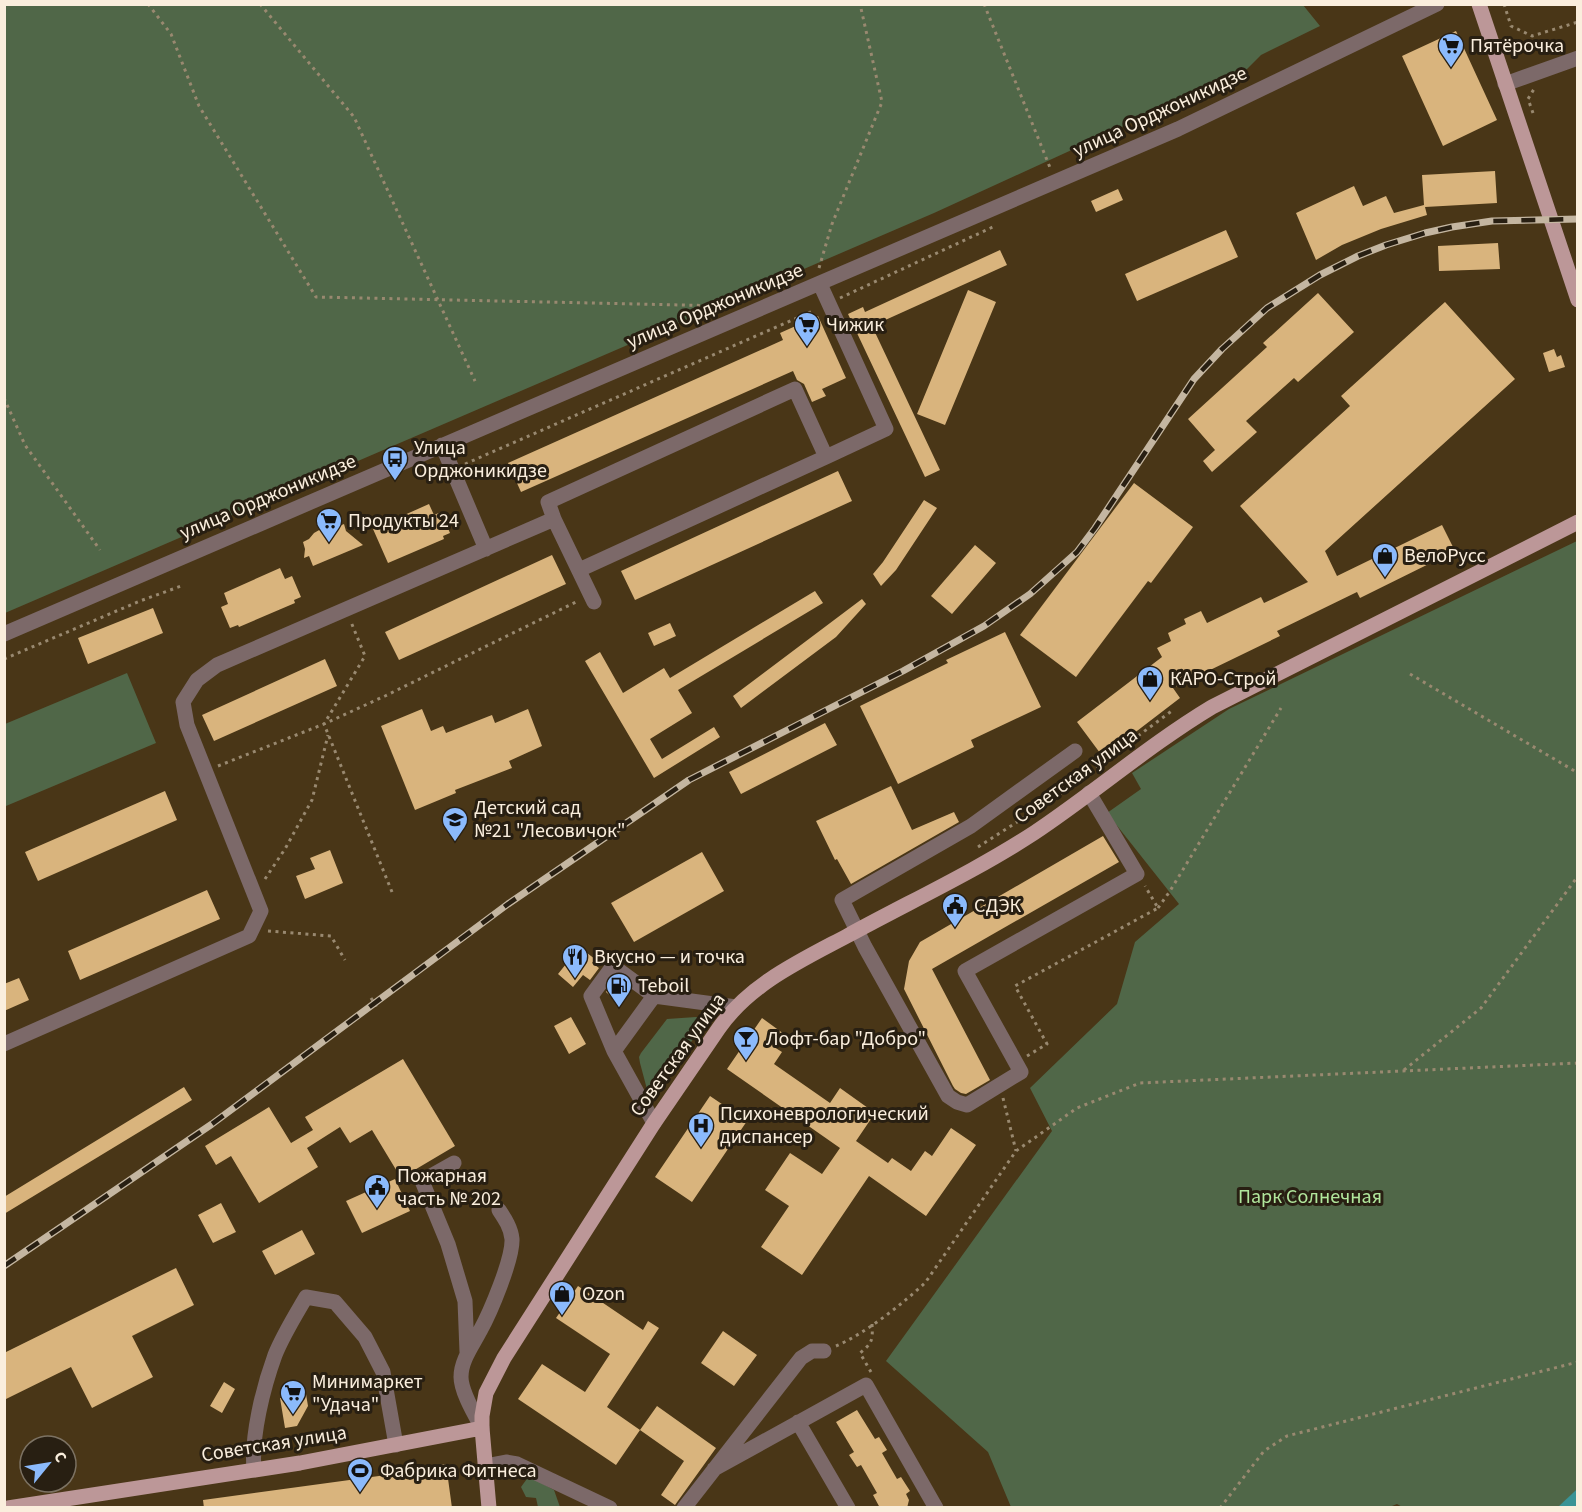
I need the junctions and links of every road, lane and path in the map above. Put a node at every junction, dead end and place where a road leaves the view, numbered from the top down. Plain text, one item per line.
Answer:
1 (148, 4) edge
2 (260, 4) edge
3 (860, 4) edge
4 (984, 4) edge
5 (1437, 4) edge
6 (1479, 4) edge
7 (1504, 4) edge
8 (1412, 10) edge
9 (1578, 22) edge
10 (1578, 58) edge
11 (1505, 84) junction
12 (1536, 87) dead end
13 (1535, 121) dead end
14 (1056, 182) junction
15 (1000, 224) dead end
16 (816, 285) junction
17 (438, 300) junction
18 (1578, 300) edge
19 (829, 304) junction
20 (732, 306) dead end
21 (475, 381) dead end
22 (4, 398) edge
23 (442, 446) junction
24 (826, 457) junction
25 (453, 470) junction
26 (554, 519) junction
27 (1578, 522) edge
28 (486, 549) junction
29 (100, 550) dead end
30 (579, 570) junction
31 (184, 585) dead end
32 (592, 598) joint
33 (346, 609) junction
34 (4, 634) edge
35 (4, 659) edge
36 (1410, 674) dead end
37 (1281, 708) dead end
38 (1173, 710) dead end
39 (324, 724) junction
40 (328, 734) junction
41 (1075, 751) dead end
42 (205, 771) junction
43 (1578, 773) edge
44 (1089, 793) junction
45 (973, 850) dead end
46 (1137, 874) junction
47 (1578, 876) edge
48 (392, 892) dead end
49 (254, 894) junction
50 (1158, 908) junction
51 (252, 929) junction
52 (856, 931) junction
53 (345, 960) dead end
54 (654, 996) junction
55 (736, 1007) junction
56 (4, 1044) edge
57 (614, 1051) junction
58 (1016, 1063) junction
59 (1578, 1063) edge
60 (1403, 1071) junction
61 (1000, 1085) junction
62 (654, 1123) junction
63 (1016, 1151) junction
64 (454, 1163) dead end
65 (499, 1210) dead end
66 (872, 1324) junction
67 (824, 1351) joint
68 (468, 1353) junction
69 (860, 1353) dead end
70 (1578, 1362) edge
71 (798, 1422) junction
72 (482, 1428) junction
73 (396, 1445) junction
74 (485, 1466) junction
75 (714, 1469) junction
76 (254, 1470) junction
77 (8, 1508) edge
78 (489, 1508) edge
79 (610, 1508) edge
80 (684, 1508) edge
81 (848, 1508) edge
82 (936, 1508) edge
83 (1220, 1508) edge

1 - 17 path
2 - 17 path
3 - 16 path
4 - 14 path
5 - 8 street, улица Орджоникидзе
6 - 11 main road
7 - 9 path
8 - 14 street, улица Орджоникидзе
10 - 11 street
11 - 18 main road
12 - 13 path
14 - 16 street, улица Орджоникидзе
15 - 19 path
16 - 19 street
16 - 23 street, улица Орджоникидзе
17 - 20 path
17 - 21 path
19 - 24 street
19 - 25 path
22 - 29 path
23 - 25 street
23 - 34 street, улица Орджоникидзе
24 - 26 street
24 - 30 street
25 - 28 street
26 - 28 street
26 - 30 street
27 - 44 main road, Советская улица
28 - 33 street
30 - 32 street
31 - 35 path
32 - 39 path
33 - 39 path
33 - 42 street
36 - 43 path
37 - 50 path
38 - 45 path
39 - 40 path
39 - 42 path
40 - 48 path
40 - 49 path
41 - 52 street
42 - 49 street
44 - 46 street
44 - 52 main road, Советская улица
46 - 50 path
46 - 58 street
47 - 60 path
49 - 51 street
50 - 58 path
51 - 53 path
51 - 56 street
52 - 55 main road, Советская улица
52 - 61 street
54 - 55 street
54 - 57 street
54 - 57 street
55 - 62 main road, Советская улица
57 - 62 street
58 - 61 street
59 - 60 path
60 - 63 path
61 - 63 path
62 - 72 main road, Советская улица
63 - 66 path
64 - 68 street
65 - 68 street
66 - 67 path
66 - 69 path
67 - 75 street
68 - 72 street
70 - 83 path
71 - 75 street
71 - 81 street
71 - 82 street
72 - 73 main road, Советская улица
72 - 74 main road
73 - 76 main road, Советская улица
73 - 76 street
74 - 78 main road
74 - 79 street
75 - 80 street
76 - 77 main road, Советская улица

